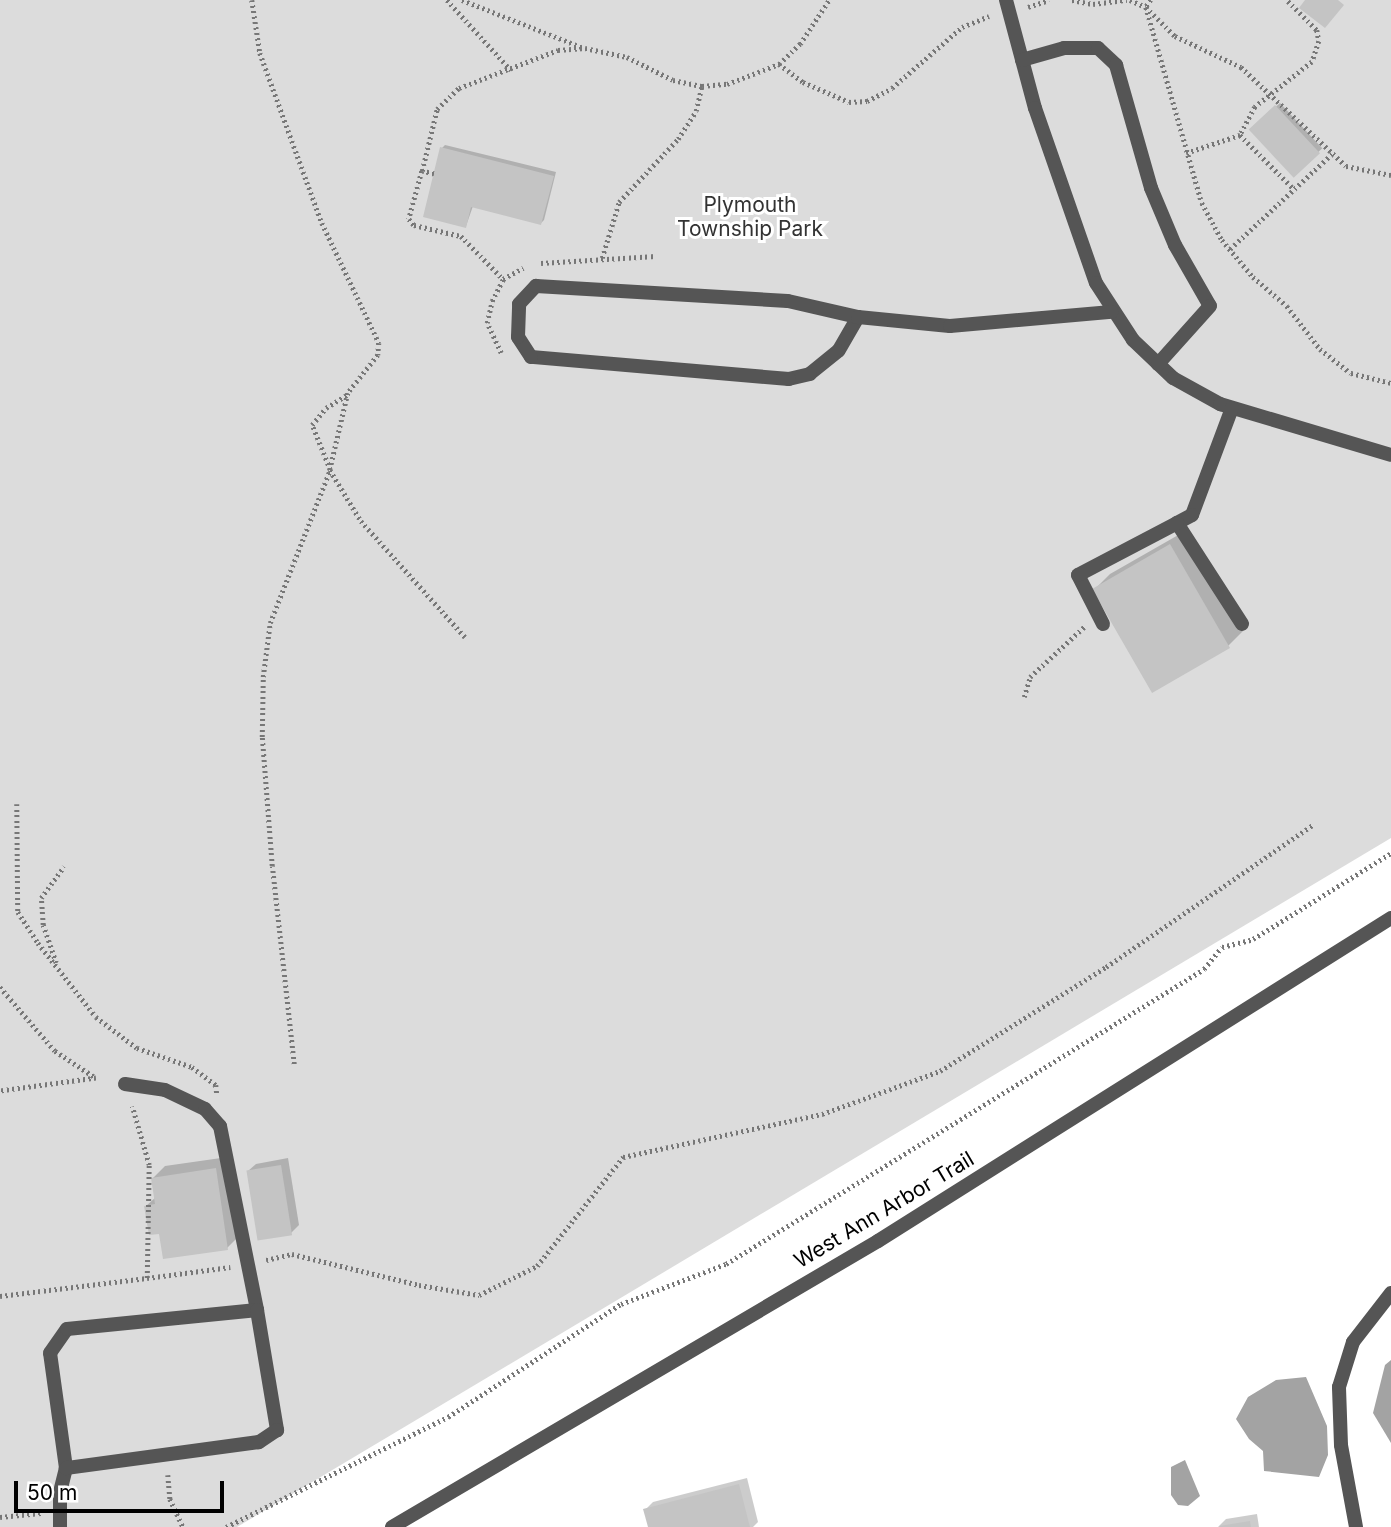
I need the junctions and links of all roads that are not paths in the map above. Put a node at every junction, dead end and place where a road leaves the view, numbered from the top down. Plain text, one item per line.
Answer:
1 (1007, 6) edge
2 (1022, 60) junction
3 (1111, 312) junction
4 (858, 317) junction
5 (1158, 364) junction
6 (1232, 408) junction
7 (1391, 455) edge
8 (1177, 523) junction
9 (1101, 620) road end
10 (1242, 624) dead end
11 (1391, 918) edge
12 (125, 1084) road end
13 (1391, 1293) edge
14 (257, 1310) junction
15 (66, 1468) junction
16 (60, 1527) edge
17 (393, 1527) edge
18 (1356, 1527) edge

1 - 2 street
2 - 3 street
2 - 5 street
3 - 4 street
3 - 5 street
4 - 4 street
5 - 6 street
6 - 7 street
6 - 8 street
8 - 9 street
8 - 10 street
11 - 17 street, West Ann Arbor Trail
12 - 14 street
13 - 18 street
14 - 15 street
14 - 15 street
15 - 16 street

